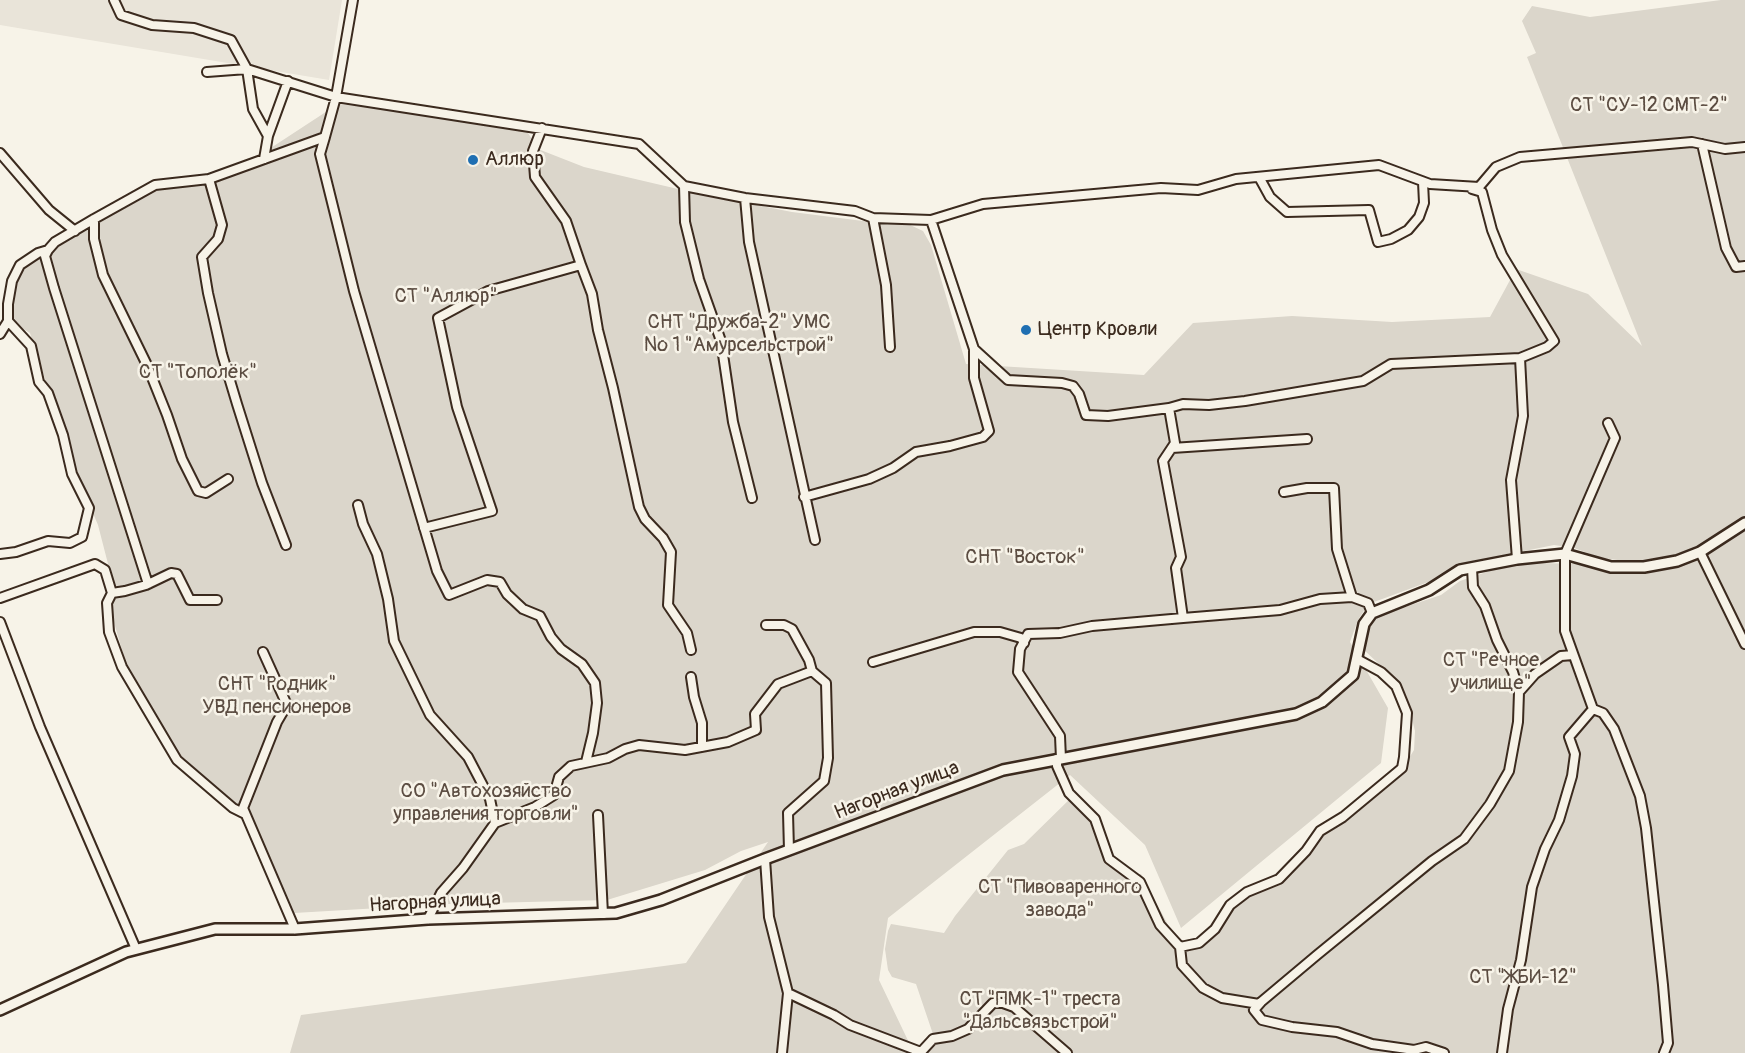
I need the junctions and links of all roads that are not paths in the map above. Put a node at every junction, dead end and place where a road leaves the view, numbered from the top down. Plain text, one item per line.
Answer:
1 (114, 0) edge
2 (354, 0) edge
3 (247, 69) junction
4 (207, 72) dead end
5 (288, 81) junction
6 (336, 97) junction
7 (542, 128) junction
8 (268, 135) junction
9 (325, 137) junction
10 (1702, 144) junction
11 (1745, 147) edge
12 (0, 153) edge
13 (264, 159) junction
14 (1259, 177) junction
15 (209, 179) junction
16 (1423, 182) junction
17 (684, 186) junction
18 (1465, 186) junction
19 (745, 198) junction
20 (873, 218) junction
21 (94, 219) junction
22 (931, 220) junction
23 (75, 231) junction
24 (48, 250) junction
25 (581, 265) junction
26 (1745, 266) edge
27 (8, 321) junction
28 (0, 334) edge
29 (890, 347) dead end
30 (974, 349) junction
31 (1520, 358) junction
32 (1169, 408) junction
33 (1608, 423) dead end
34 (1307, 440) dead end
35 (1172, 448) junction
36 (228, 479) dead end
37 (1284, 492) dead end
38 (804, 497) junction
39 (752, 498) dead end
40 (358, 505) dead end
41 (1745, 523) edge
42 (424, 528) junction
43 (815, 540) dead end
44 (286, 545) dead end
45 (1700, 552) junction
46 (0, 554) edge
47 (1566, 554) junction
48 (1516, 559) junction
49 (1472, 568) junction
50 (148, 584) junction
51 (112, 593) junction
52 (1352, 597) junction
53 (0, 598) edge
54 (217, 600) dead end
55 (1372, 613) junction
56 (1183, 618) junction
57 (0, 622) edge
58 (766, 625) dead end
59 (1024, 643) junction
60 (1745, 644) edge
61 (691, 650) dead end
62 (263, 652) dead end
63 (1573, 655) junction
64 (1357, 659) junction
65 (873, 662) dead end
66 (812, 671) junction
67 (691, 677) dead end
68 (1519, 692) junction
69 (1593, 709) junction
70 (702, 747) junction
71 (1059, 759) junction
72 (586, 762) junction
73 (245, 814) junction
74 (598, 815) dead end
75 (495, 823) junction
76 (789, 850) junction
77 (765, 859) junction
78 (603, 914) junction
79 (428, 919) junction
80 (295, 929) junction
81 (1180, 947) junction
82 (136, 949) junction
83 (788, 993) junction
84 (1259, 1004) junction
85 (0, 1010) edge
86 (921, 1052) edge
87 (782, 1053) edge
88 (1067, 1053) edge
89 (1444, 1053) edge
90 (1502, 1053) edge
91 (1664, 1053) edge

1 - 3 street
2 - 6 street
3 - 4 street
3 - 5 street
3 - 8 street
5 - 6 street
5 - 8 street
6 - 7 street
6 - 9 street
7 - 17 street
7 - 25 street
8 - 13 street
9 - 13 street
9 - 42 street
10 - 11 street
10 - 18 street
10 - 26 street
12 - 23 street
13 - 15 street
14 - 16 street
14 - 16 street
14 - 22 street
15 - 21 street
15 - 44 street
16 - 18 street
17 - 19 street
17 - 39 street
18 - 31 street
19 - 20 street
19 - 38 street
20 - 22 street
20 - 29 street
21 - 23 street
21 - 36 street
22 - 30 street
23 - 24 street
24 - 27 street
24 - 50 street
25 - 42 street
25 - 61 street
27 - 28 street
27 - 46 street
30 - 32 street
30 - 38 street
31 - 32 street
31 - 48 street
32 - 35 street
33 - 47 street
34 - 35 street
35 - 56 street
37 - 52 street
38 - 43 street
40 - 75 street
41 - 45 street
42 - 72 street
45 - 47 street
45 - 60 street
47 - 48 street
47 - 63 street
48 - 49 street
49 - 55 street
49 - 68 street
50 - 51 street
50 - 54 street
51 - 53 street
51 - 73 street
52 - 55 street
52 - 56 street
55 - 64 street, Нагорная улица
56 - 59 street
57 - 82 street
58 - 66 street
59 - 65 street
59 - 71 street
62 - 73 street
63 - 68 street
63 - 69 street
64 - 71 street, Нагорная улица
64 - 81 street
66 - 70 street
66 - 76 street
67 - 70 street
68 - 84 street
69 - 90 street
69 - 91 street
70 - 72 street
71 - 76 street, Нагорная улица
71 - 81 street
72 - 75 street
73 - 80 street
74 - 78 street
75 - 79 street
76 - 77 street, Нагорная улица
77 - 78 street, Нагорная улица
77 - 83 street
78 - 79 street, Нагорная улица
79 - 80 street, Нагорная улица
80 - 82 street, Нагорная улица
81 - 84 street
82 - 85 street, Нагорная улица
83 - 86 street
83 - 87 street
84 - 89 street
86 - 88 street

